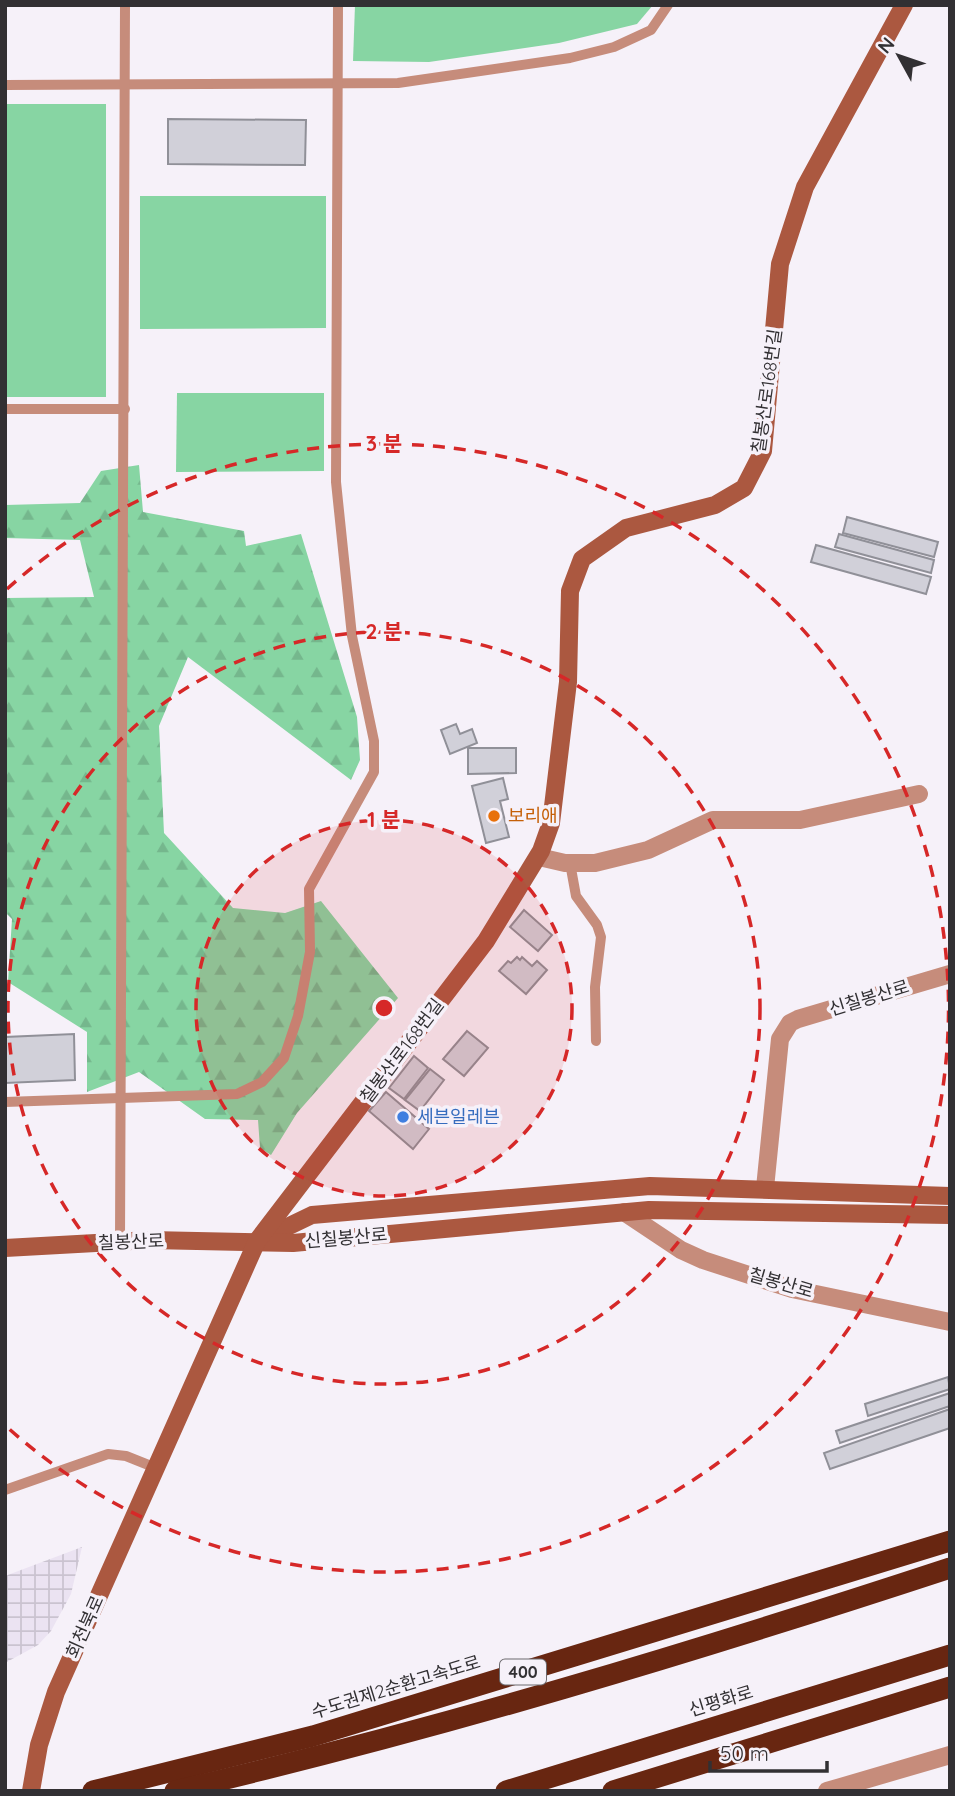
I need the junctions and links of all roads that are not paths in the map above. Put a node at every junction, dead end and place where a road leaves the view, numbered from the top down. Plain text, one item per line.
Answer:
1 (125, 5) edge
2 (338, 5) edge
3 (668, 5) edge
4 (904, 5) edge
5 (125, 84) junction
6 (337, 84) junction
7 (5, 85) edge
8 (5, 409) edge
9 (125, 409) junction
10 (919, 794) dead end
11 (538, 857) junction
12 (570, 863) junction
13 (950, 974) edge
14 (596, 1041) dead end
15 (121, 1099) junction
16 (5, 1102) edge
17 (765, 1188) junction
18 (950, 1196) edge
19 (624, 1212) junction
20 (950, 1216) edge
21 (257, 1241) junction
22 (120, 1242) junction
23 (5, 1248) edge
24 (950, 1322) edge
25 (156, 1468) junction
26 (5, 1490) edge
27 (950, 1541) edge
28 (950, 1568) edge
29 (950, 1655) edge
30 (950, 1687) edge
31 (950, 1755) edge
32 (31, 1791) edge
33 (93, 1791) edge
34 (175, 1791) edge
35 (506, 1791) edge
36 (613, 1791) edge
37 (827, 1791) edge

1 - 5 lane
2 - 6 lane
3 - 6 lane
4 - 11 street, 칠봉산로168번길
5 - 6 lane
5 - 7 lane
5 - 9 lane
6 - 15 lane
8 - 9 lane
9 - 15 lane
10 - 12 street
11 - 12 street
11 - 21 street, 칠봉산로168번길
12 - 14 lane
13 - 17 street, 신칠봉산로
15 - 16 lane
15 - 22 lane
17 - 18 street, 신칠봉산로
17 - 21 street, 신칠봉산로
19 - 20 street, 신칠봉산로
19 - 21 street, 신칠봉산로
19 - 24 street, 칠봉산로
21 - 22 street, 칠봉산로
21 - 25 street, 회천북로
22 - 23 street, 칠봉산로
25 - 26 lane
25 - 32 street, 회천북로
27 - 33 highway, 수도권제2순환고속도로 / 400
28 - 34 highway, 400
29 - 35 highway, 신평화로
30 - 36 highway
31 - 37 street

